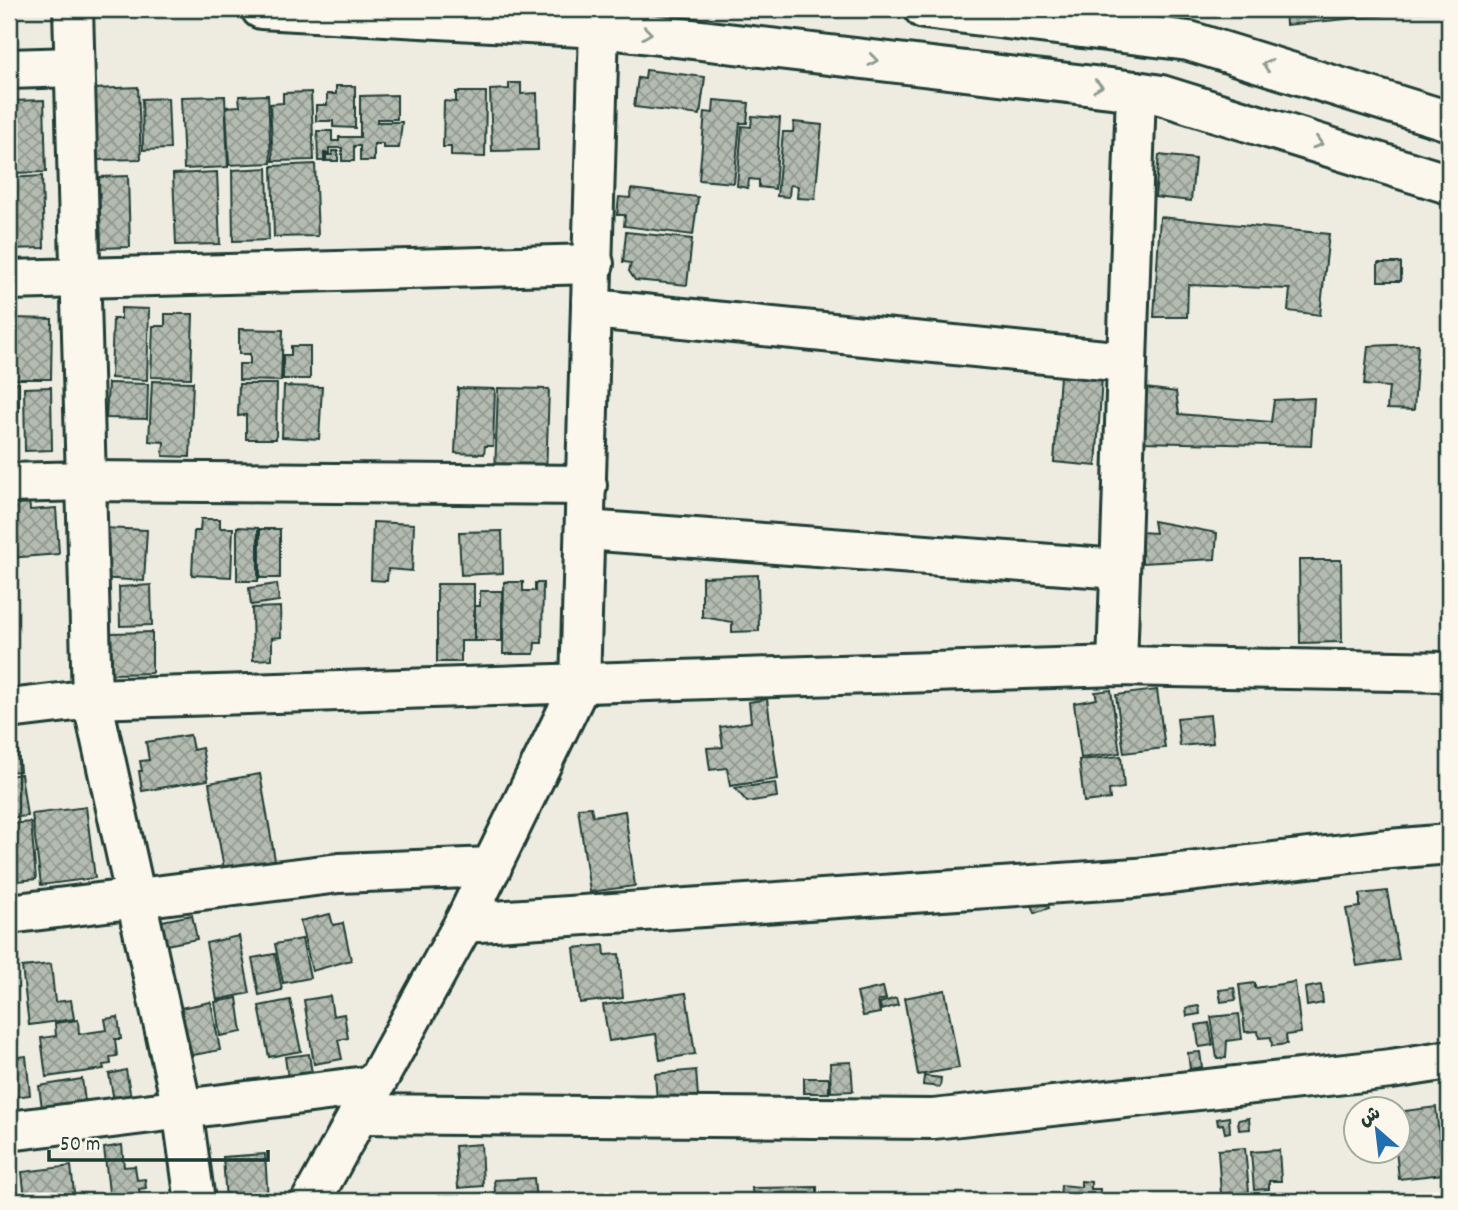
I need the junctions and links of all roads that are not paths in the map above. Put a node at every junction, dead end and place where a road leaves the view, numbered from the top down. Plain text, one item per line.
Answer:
1 (73, 9) edge
2 (261, 9) edge
3 (924, 9) edge
4 (1061, 17) edge
5 (599, 28) junction
6 (74, 68) junction
7 (9, 69) edge
8 (1136, 91) junction
9 (1449, 121) edge
10 (1449, 184) edge
11 (594, 264) junction
12 (80, 277) junction
13 (9, 280) edge
14 (593, 309) junction
15 (1125, 362) junction
16 (86, 481) junction
17 (9, 483) edge
18 (587, 485) junction
19 (585, 530) junction
20 (1119, 569) junction
21 (1117, 666) junction
22 (1449, 672) edge
23 (580, 685) junction
24 (92, 698) junction
25 (9, 709) edge
26 (1449, 844) edge
27 (492, 867) junction
28 (136, 898) junction
29 (9, 914) edge
30 (464, 923) junction
31 (1449, 1060) edge
32 (366, 1099) junction
33 (182, 1108) junction
34 (9, 1131) edge
35 (195, 1201) edge
36 (311, 1201) edge

1 - 6 street
2 - 5 street
3 - 4 street
9 -> 4 street
5 -> 8 street
5 - 11 street
6 - 7 street
6 - 12 street
8 -> 10 street
8 - 15 street
11 - 12 street
11 - 14 street
12 - 13 street
12 - 16 street
14 - 15 street
14 - 18 street
15 - 20 street
16 - 17 street
16 - 18 street
16 - 24 street
18 - 19 street
19 - 20 street
19 - 23 street
20 - 21 street
21 - 22 street
21 - 23 street
23 - 24 street
23 - 27 street
24 - 25 street
24 - 28 street
26 - 30 street
27 - 28 street
27 - 30 street
28 - 29 street
28 - 33 street
30 - 32 street
31 - 32 street
32 - 33 street
32 - 36 street
33 - 34 street
33 - 35 street

